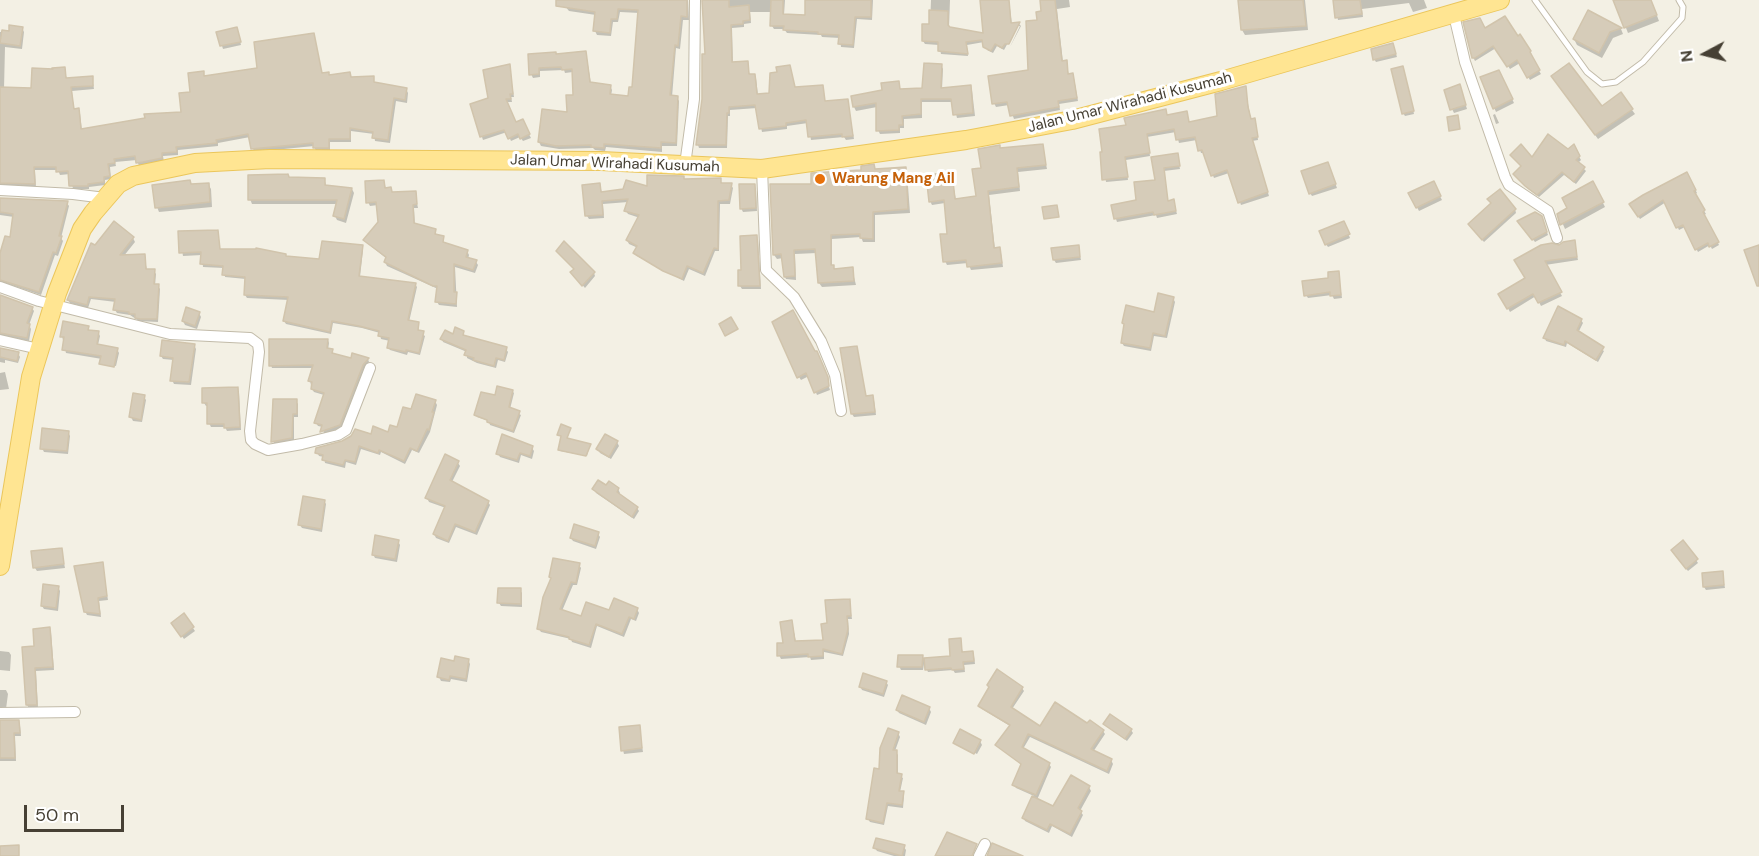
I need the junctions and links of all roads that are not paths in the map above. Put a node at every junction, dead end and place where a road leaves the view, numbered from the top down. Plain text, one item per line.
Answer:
1 (695, 0) edge
2 (1500, 0) edge
3 (1535, 0) edge
4 (1678, 0) edge
5 (1454, 15) junction
6 (685, 165) junction
7 (762, 169) junction
8 (0, 190) edge
9 (105, 198) junction
10 (1557, 238) dead end
11 (0, 287) edge
12 (53, 304) junction
13 (0, 340) edge
14 (39, 349) junction
15 (370, 368) dead end
16 (841, 411) dead end
17 (0, 566) edge
18 (75, 712) dead end
19 (0, 713) edge
20 (985, 844) dead end
21 (979, 856) edge

1 - 6 street
2 - 5 main road, Jalan Umar Wirahadi Kusumah
3 - 4 lane
5 - 7 main road, Jalan Umar Wirahadi Kusumah
5 - 10 street
6 - 7 main road, Jalan Umar Wirahadi Kusumah
6 - 9 main road, Jalan Umar Wirahadi Kusumah
7 - 16 street
8 - 9 street
9 - 12 main road, Jalan Umar Wirahadi Kusumah
11 - 12 street
12 - 14 main road, Jalan Umar Wirahadi Kusumah
12 - 15 street
13 - 14 street
14 - 17 main road, Jalan Umar Wirahadi Kusumah
18 - 19 street
20 - 21 street

